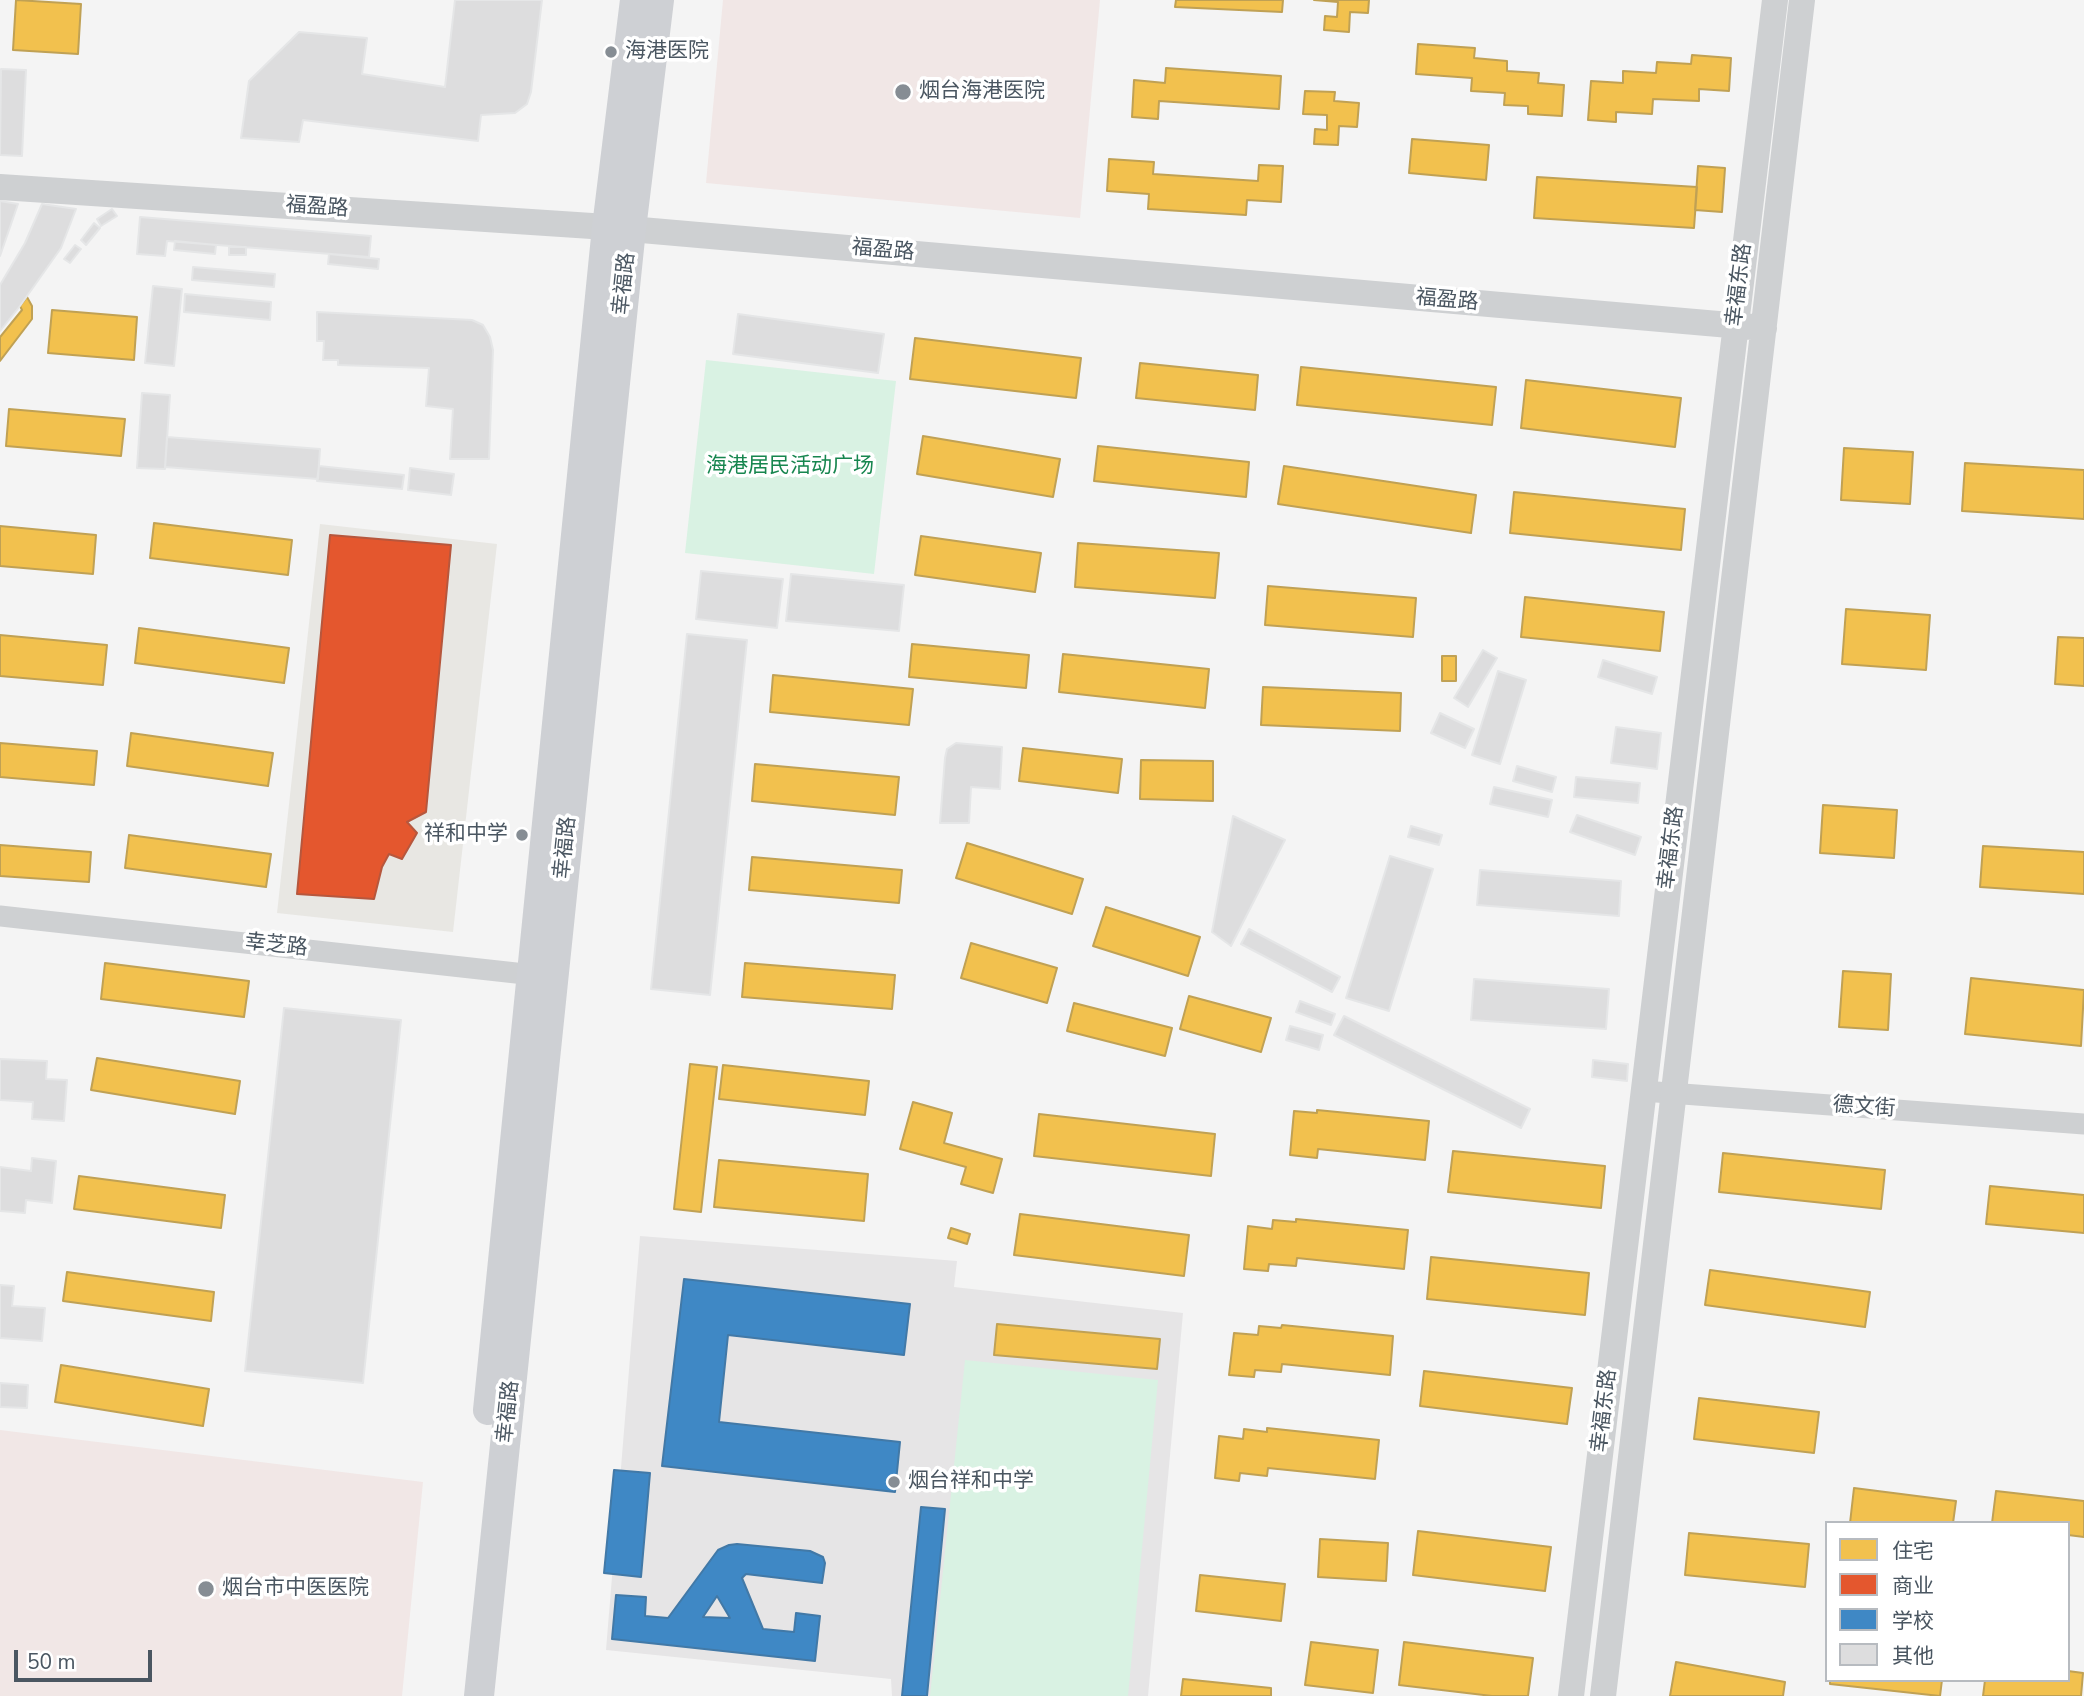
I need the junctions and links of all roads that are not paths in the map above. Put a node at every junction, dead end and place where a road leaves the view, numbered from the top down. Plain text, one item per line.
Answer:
1 (635, 0) edge
2 (659, 0) edge
3 (1775, 0) edge
4 (1802, 0) edge
5 (0, 187) edge
6 (619, 228) junction
7 (1735, 326) junction
8 (1764, 328) junction
9 (0, 916) edge
10 (541, 976) junction
11 (1643, 1091) junction
12 (1674, 1094) junction
13 (2084, 1124) edge
14 (458, 1696) edge
15 (479, 1696) edge
16 (1571, 1696) edge
17 (1603, 1696) edge

1 - 6 main road, 幸福路
2 - 6 main road, 幸福路
3 - 7 street, 幸福东路
4 - 8 street, 幸福东路
5 - 6 street, 福盈路
6 - 7 street, 福盈路
6 - 10 main road, 幸福路
7 - 8 street, 福盈路
7 - 11 street, 幸福东路
8 - 12 street, 幸福东路
9 - 10 street, 幸芝路
10 - 14 main road, 幸福路
10 - 15 main road, 幸福路
11 - 12 street, 德文街
11 - 16 street, 幸福东路
12 - 13 street, 德文街
12 - 17 street, 幸福东路

